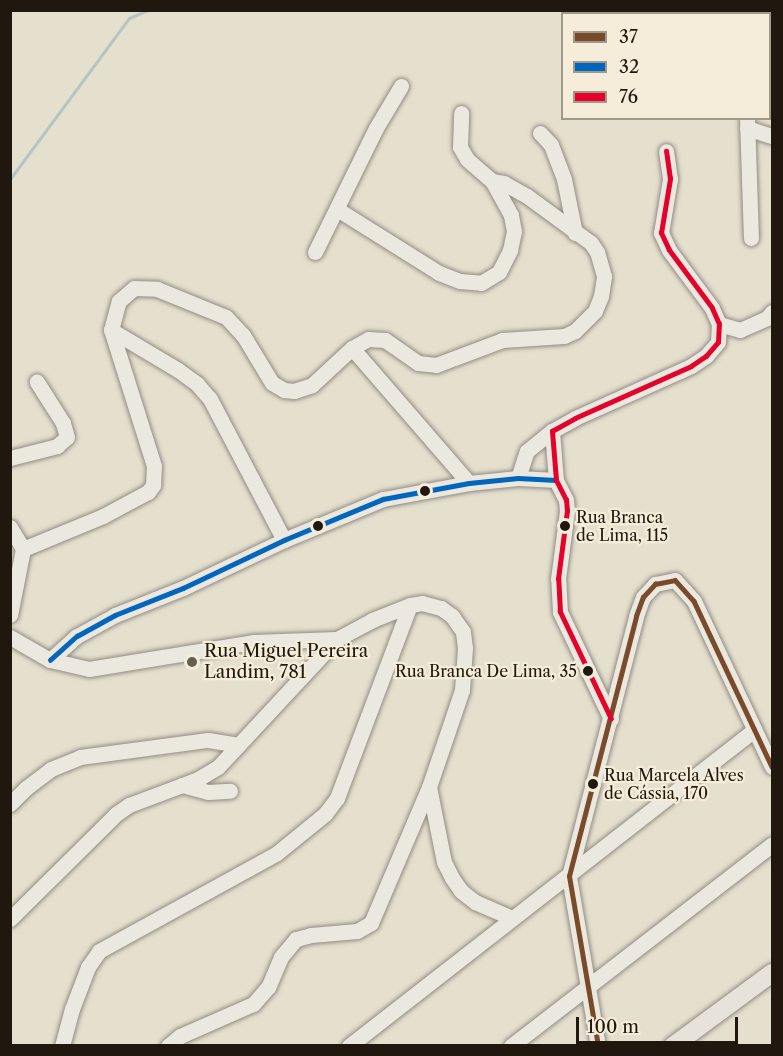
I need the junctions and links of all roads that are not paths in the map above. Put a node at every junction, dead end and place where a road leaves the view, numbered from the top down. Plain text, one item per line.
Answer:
1 (401, 86) dead end
2 (461, 113) dead end
3 (747, 123) edge
4 (540, 133) dead end
5 (772, 136) edge
6 (666, 151) dead end
7 (492, 181) junction
8 (337, 209) junction
9 (575, 233) junction
10 (751, 238) dead end
11 (315, 252) dead end
12 (772, 312) edge
13 (719, 324) junction
14 (111, 330) junction
15 (352, 348) junction
16 (37, 382) dead end
17 (552, 431) junction
18 (10, 458) edge
19 (518, 478) junction
20 (556, 480) junction
21 (469, 483) junction
22 (10, 527) edge
23 (284, 540) junction
24 (23, 549) junction
25 (410, 605) junction
26 (10, 615) edge
27 (10, 637) edge
28 (337, 639) junction
29 (50, 660) junction
30 (611, 719) junction
31 (754, 730) junction
32 (239, 745) junction
33 (772, 767) edge
34 (182, 785) junction
35 (429, 787) junction
36 (230, 791) dead end
37 (10, 804) edge
38 (772, 844) edge
39 (569, 876) junction
40 (512, 918) junction
41 (10, 919) edge
42 (772, 973) edge
43 (586, 986) junction
44 (62, 1046) edge
45 (168, 1046) edge
46 (349, 1046) edge
47 (511, 1046) edge
48 (598, 1046) edge
49 (673, 1046) edge

1 - 8 street
2 - 7 street
3 - 5 street
3 - 10 street
4 - 9 street
6 - 13 street
7 - 8 street
7 - 9 street
8 - 11 street
9 - 15 street
12 - 13 street
13 - 17 street
14 - 15 street
14 - 23 street
14 - 24 street
15 - 21 street
16 - 18 street
17 - 19 street
17 - 20 street
19 - 20 street
19 - 21 street
20 - 30 street
21 - 23 street
22 - 24 street
23 - 29 street
24 - 26 street
25 - 28 street
25 - 35 street
25 - 44 street
27 - 29 street
28 - 29 street
28 - 32 street
30 - 31 street
30 - 39 street
31 - 33 street
31 - 39 street
32 - 34 street
32 - 37 street
34 - 36 street
34 - 41 street
35 - 40 street
35 - 45 street
38 - 43 street
39 - 40 street
39 - 43 street
40 - 46 street
42 - 49 main road
43 - 47 street
43 - 48 street

